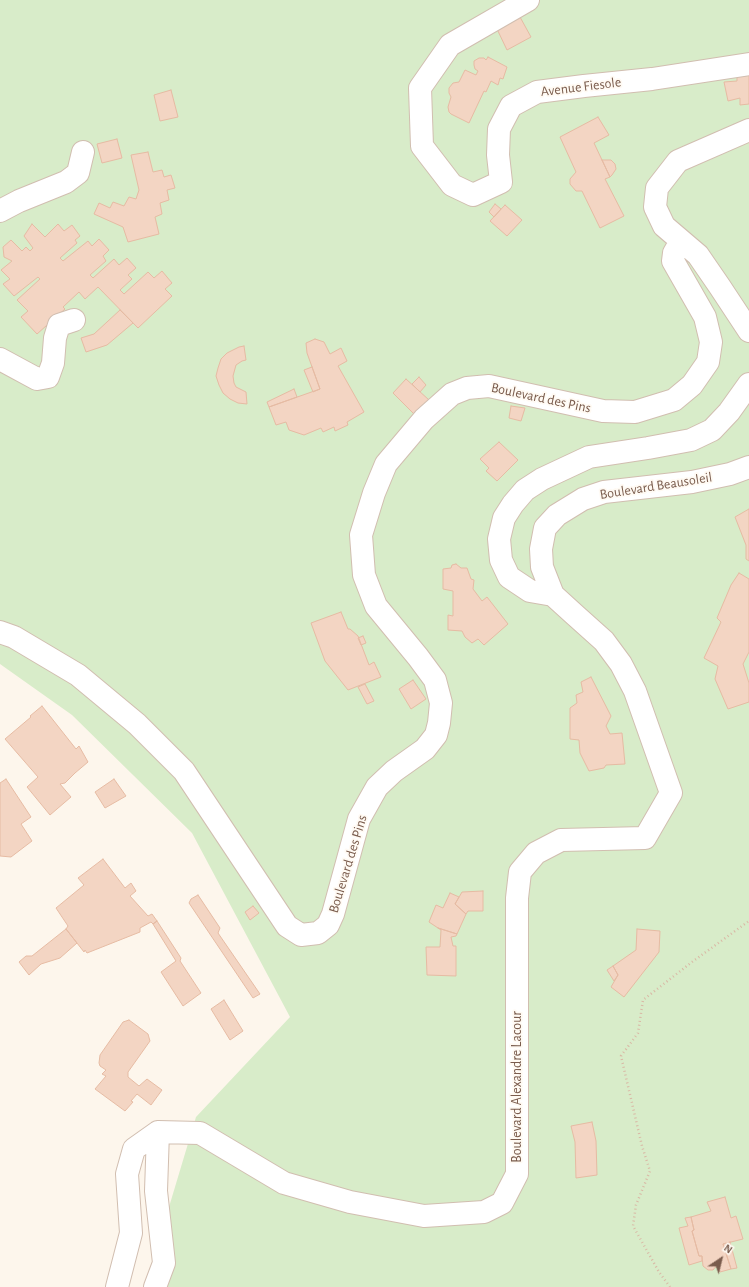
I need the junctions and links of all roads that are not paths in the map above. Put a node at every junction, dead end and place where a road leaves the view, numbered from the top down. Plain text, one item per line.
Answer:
1 (528, 0) edge
2 (749, 64) edge
3 (749, 130) edge
4 (83, 152) dead end
5 (0, 211) edge
6 (681, 241) junction
7 (74, 320) dead end
8 (749, 331) edge
9 (0, 359) edge
10 (749, 384) edge
11 (749, 467) edge
12 (553, 595) junction
13 (0, 632) edge
14 (158, 1132) junction
15 (118, 1287) edge
16 (155, 1287) edge

1 - 2 street, Avenue Fiesole
3 - 6 street
4 - 5 street
6 - 8 street
6 - 13 street, Boulevard des Pins
7 - 9 street
10 - 12 street
11 - 12 street, Boulevard Beausoleil
12 - 14 street, Boulevard Alexandre Lacour
14 - 15 street
14 - 16 street

